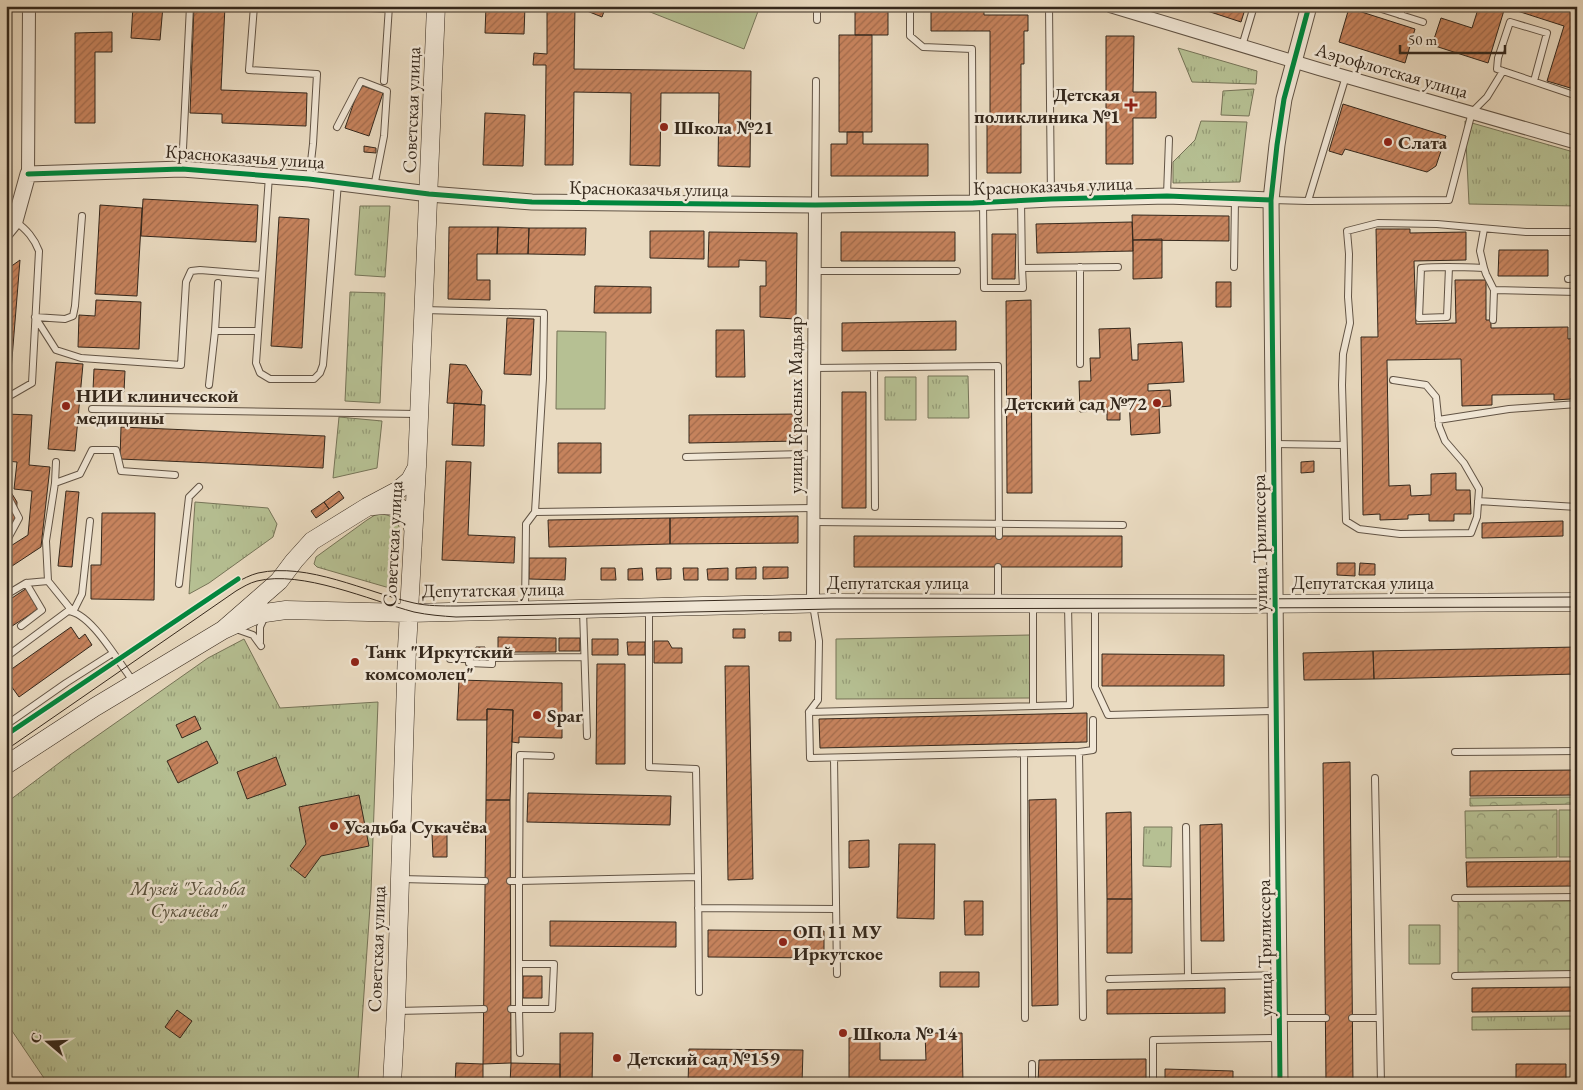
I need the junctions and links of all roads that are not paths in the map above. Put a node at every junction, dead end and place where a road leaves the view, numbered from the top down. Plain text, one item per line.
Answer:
1 (29, 6) edge
2 (190, 6) edge
3 (254, 6) edge
4 (329, 6) edge
5 (436, 6) edge
6 (817, 6) edge
7 (910, 6) edge
8 (1049, 6) edge
9 (1110, 6) edge
10 (1254, 6) edge
11 (1309, 6) edge
12 (1372, 6) edge
13 (1403, 6) edge
14 (389, 8) edge
15 (1400, 16) junction
16 (817, 20) dead end
17 (1422, 22) dead end
18 (1242, 46) junction
19 (1294, 61) junction
20 (1503, 71) junction
21 (1346, 76) junction
22 (384, 81) dead end
23 (816, 81) dead end
24 (1534, 81) junction
25 (1577, 96) edge
26 (1472, 112) junction
27 (337, 127) dead end
28 (1169, 140) dead end
29 (1577, 143) edge
30 (182, 168) junction
31 (28, 174) junction
32 (269, 176) junction
33 (309, 179) junction
34 (338, 182) junction
35 (374, 186) junction
36 (429, 194) junction
37 (1167, 196) junction
38 (1051, 199) junction
39 (1235, 199) junction
40 (1271, 200) junction
41 (1021, 201) junction
42 (1308, 201) junction
43 (978, 203) junction
44 (814, 206) junction
45 (82, 216) dead end
46 (11, 226) edge
47 (1484, 229) junction
48 (1577, 232) edge
49 (1080, 267) junction
50 (1234, 267) dead end
51 (1449, 267) junction
52 (1022, 268) junction
53 (1118, 268) dead end
54 (1484, 268) junction
55 (814, 271) junction
56 (956, 271) dead end
57 (262, 276) junction
58 (1568, 278) dead end
59 (1577, 278) edge
60 (218, 283) dead end
61 (1494, 290) junction
62 (1577, 292) edge
63 (423, 310) junction
64 (36, 317) junction
65 (1493, 320) dead end
66 (215, 331) junction
67 (258, 332) junction
68 (1080, 364) dead end
69 (814, 368) junction
70 (874, 368) junction
71 (1393, 380) dead end
72 (209, 385) dead end
73 (6, 398) edge
74 (1577, 404) edge
75 (92, 409) dead end
76 (418, 414) junction
77 (1438, 420) junction
78 (1273, 444) junction
79 (1343, 446) junction
80 (805, 454) dead end
81 (686, 457) dead end
82 (56, 462) dead end
83 (417, 466) junction
84 (175, 475) dead end
85 (56, 483) junction
86 (199, 487) dead end
87 (6, 493) edge
88 (1478, 501) junction
89 (367, 507) junction
90 (875, 507) dead end
91 (813, 508) junction
92 (1577, 508) edge
93 (535, 512) junction
94 (90, 521) dead end
95 (813, 522) junction
96 (999, 524) junction
97 (1122, 525) dead end
98 (414, 533) junction
99 (999, 536) dead end
100 (6, 542) edge
101 (998, 567) dead end
102 (48, 581) junction
103 (26, 583) junction
104 (178, 584) dead end
105 (6, 595) edge
106 (1577, 602) edge
107 (998, 603) junction
108 (1032, 603) junction
109 (1068, 603) junction
110 (1095, 603) junction
111 (813, 604) junction
112 (1275, 604) junction
113 (649, 607) junction
114 (583, 609) junction
115 (525, 610) junction
116 (73, 612) junction
117 (270, 612) junction
118 (409, 612) junction
119 (21, 626) dead end
120 (223, 630) junction
121 (113, 653) junction
122 (6, 657) edge
123 (584, 658) junction
124 (450, 659) dead end
125 (134, 683) junction
126 (1033, 706) junction
127 (1276, 711) junction
128 (809, 712) junction
129 (1093, 720) dead end
130 (6, 726) edge
131 (587, 736) dead end
132 (1079, 752) junction
133 (1455, 752) dead end
134 (1577, 752) edge
135 (1024, 754) junction
136 (551, 756) dead end
137 (834, 758) junction
138 (6, 765) edge
139 (1375, 778) dead end
140 (1186, 827) dead end
141 (698, 877) junction
142 (399, 879) junction
143 (485, 881) dead end
144 (510, 881) dead end
145 (519, 881) junction
146 (1577, 897) edge
147 (1455, 898) dead end
148 (698, 908) junction
149 (836, 909) junction
150 (519, 964) junction
151 (837, 974) dead end
152 (1577, 974) edge
153 (1279, 975) junction
154 (1455, 976) dead end
155 (1188, 977) junction
156 (1109, 979) dead end
157 (699, 992) dead end
158 (484, 1009) dead end
159 (511, 1009) dead end
160 (519, 1009) junction
161 (396, 1010) junction
162 (1083, 1017) dead end
163 (1025, 1018) dead end
164 (1280, 1018) junction
165 (1326, 1018) dead end
166 (1352, 1018) dead end
167 (1380, 1018) junction
168 (1280, 1038) junction
169 (520, 1053) dead end
170 (1032, 1064) dead end
171 (392, 1084) edge
172 (1032, 1084) edge
173 (1153, 1084) edge
174 (1280, 1084) edge
175 (1381, 1084) edge

1 - 31 street
2 - 30 lane
3 - 33 lane
4 - 14 lane
5 - 36 main road, Советская улица
6 - 16 lane
7 - 43 lane
8 - 38 lane
9 - 18 street, Аэрофлотская улица
10 - 18 lane
11 - 19 street, улица Трилиссера
12 - 15 lane
13 - 15 lane
14 - 22 lane
15 - 17 lane
18 - 19 street, Аэрофлотская улица
19 - 21 street, Аэрофлотская улица
19 - 40 street, улица Трилиссера
20 - 24 lane
20 - 24 lane
20 - 26 lane
21 - 26 street, Аэрофлотская улица
21 - 42 lane
23 - 44 lane
24 - 25 lane
26 - 29 street, Аэрофлотская улица
26 - 42 lane
27 - 35 lane
28 - 37 lane
30 - 31 street, Красноказачья улица
30 - 32 street, Красноказачья улица
31 - 46 street
32 - 33 street, Красноказачья улица
32 - 57 lane
33 - 34 street, Красноказачья улица
34 - 35 street, Красноказачья улица
34 - 67 lane
35 - 36 street, Красноказачья улица
36 - 44 street, Красноказачья улица
36 - 63 main road, Советская улица
37 - 38 street, Красноказачья улица
37 - 39 street, Красноказачья улица
38 - 41 street, Красноказачья улица
39 - 40 street, Красноказачья улица
39 - 50 lane
40 - 42 lane
40 - 78 street, улица Трилиссера
41 - 43 street, Красноказачья улица
41 - 52 lane
43 - 44 street, Красноказачья улица
43 - 52 lane
44 - 55 street, улица Красных Мадьяр
45 - 64 lane
46 - 64 lane
47 - 48 lane
47 - 54 lane
47 - 79 lane
49 - 52 lane
49 - 53 lane
49 - 68 lane
51 - 51 lane
51 - 54 lane
54 - 61 lane
55 - 56 lane
55 - 69 street, улица Красных Мадьяр
57 - 64 lane
57 - 67 lane
58 - 59 lane
60 - 66 lane
61 - 62 lane
61 - 65 lane
63 - 76 main road, Советская улица
63 - 93 lane
64 - 73 lane
66 - 67 lane
66 - 72 lane
69 - 70 lane
69 - 91 street, улица Красных Мадьяр
70 - 90 lane
70 - 96 lane
71 - 77 lane
74 - 77 lane
75 - 76 lane
76 - 83 main road, Советская улица
77 - 88 lane
78 - 79 lane
78 - 112 street, улица Трилиссера
79 - 88 lane
80 - 81 lane
82 - 85 lane
83 - 89 main road
83 - 98 main road, Советская улица
84 - 85 lane
85 - 102 lane
86 - 104 lane
87 - 100 lane
88 - 92 lane
89 - 98 main road
89 - 120 main road
91 - 93 lane
91 - 95 street, улица Красных Мадьяр
93 - 115 lane
94 - 116 lane
95 - 96 lane
95 - 111 street, улица Красных Мадьяр
96 - 97 lane
96 - 99 lane
98 - 118 main road, Советская улица
101 - 107 lane
102 - 103 lane
102 - 116 lane
103 - 105 lane
103 - 119 lane
106 - 112 main road, Депутатская улица
107 - 108 main road, Депутатская улица
107 - 111 main road, Депутатская улица
108 - 109 main road, Депутатская улица
108 - 126 lane
109 - 110 main road, Депутатская улица
109 - 126 lane
110 - 112 main road, Депутатская улица
110 - 127 lane
111 - 113 main road, Депутатская улица
111 - 128 lane
112 - 127 street, улица Трилиссера
113 - 114 main road, Депутатская улица
113 - 141 lane
114 - 115 main road, Депутатская улица
114 - 123 lane
115 - 118 main road, Депутатская улица
116 - 121 lane
116 - 122 lane
117 - 118 main road, Депутатская улица
117 - 120 main road, Депутатская улица
117 - 120 lane
118 - 142 main road, Советская улица
120 - 125 main road
121 - 125 lane
121 - 130 lane
123 - 124 lane
123 - 131 lane
125 - 138 main road
126 - 128 lane
127 - 153 street, улица Трилиссера
128 - 137 lane
129 - 132 lane
132 - 135 lane
132 - 162 lane
133 - 134 lane
135 - 137 lane
135 - 163 lane
136 - 145 lane
137 - 149 lane
139 - 167 lane
140 - 155 lane
141 - 145 lane
141 - 148 lane
142 - 143 lane
142 - 161 main road, Советская улица
144 - 145 lane
145 - 150 lane
146 - 147 lane
148 - 149 lane
148 - 157 lane
149 - 151 lane
150 - 160 lane
150 - 160 lane
152 - 154 lane
153 - 155 lane
153 - 164 street, улица Трилиссера
155 - 156 lane
158 - 161 lane
159 - 160 lane
160 - 169 lane
161 - 171 main road, Советская улица
164 - 165 lane
164 - 168 street, улица Трилиссера
166 - 167 lane
167 - 175 lane
168 - 173 lane
168 - 174 street, улица Трилиссера
170 - 172 lane

